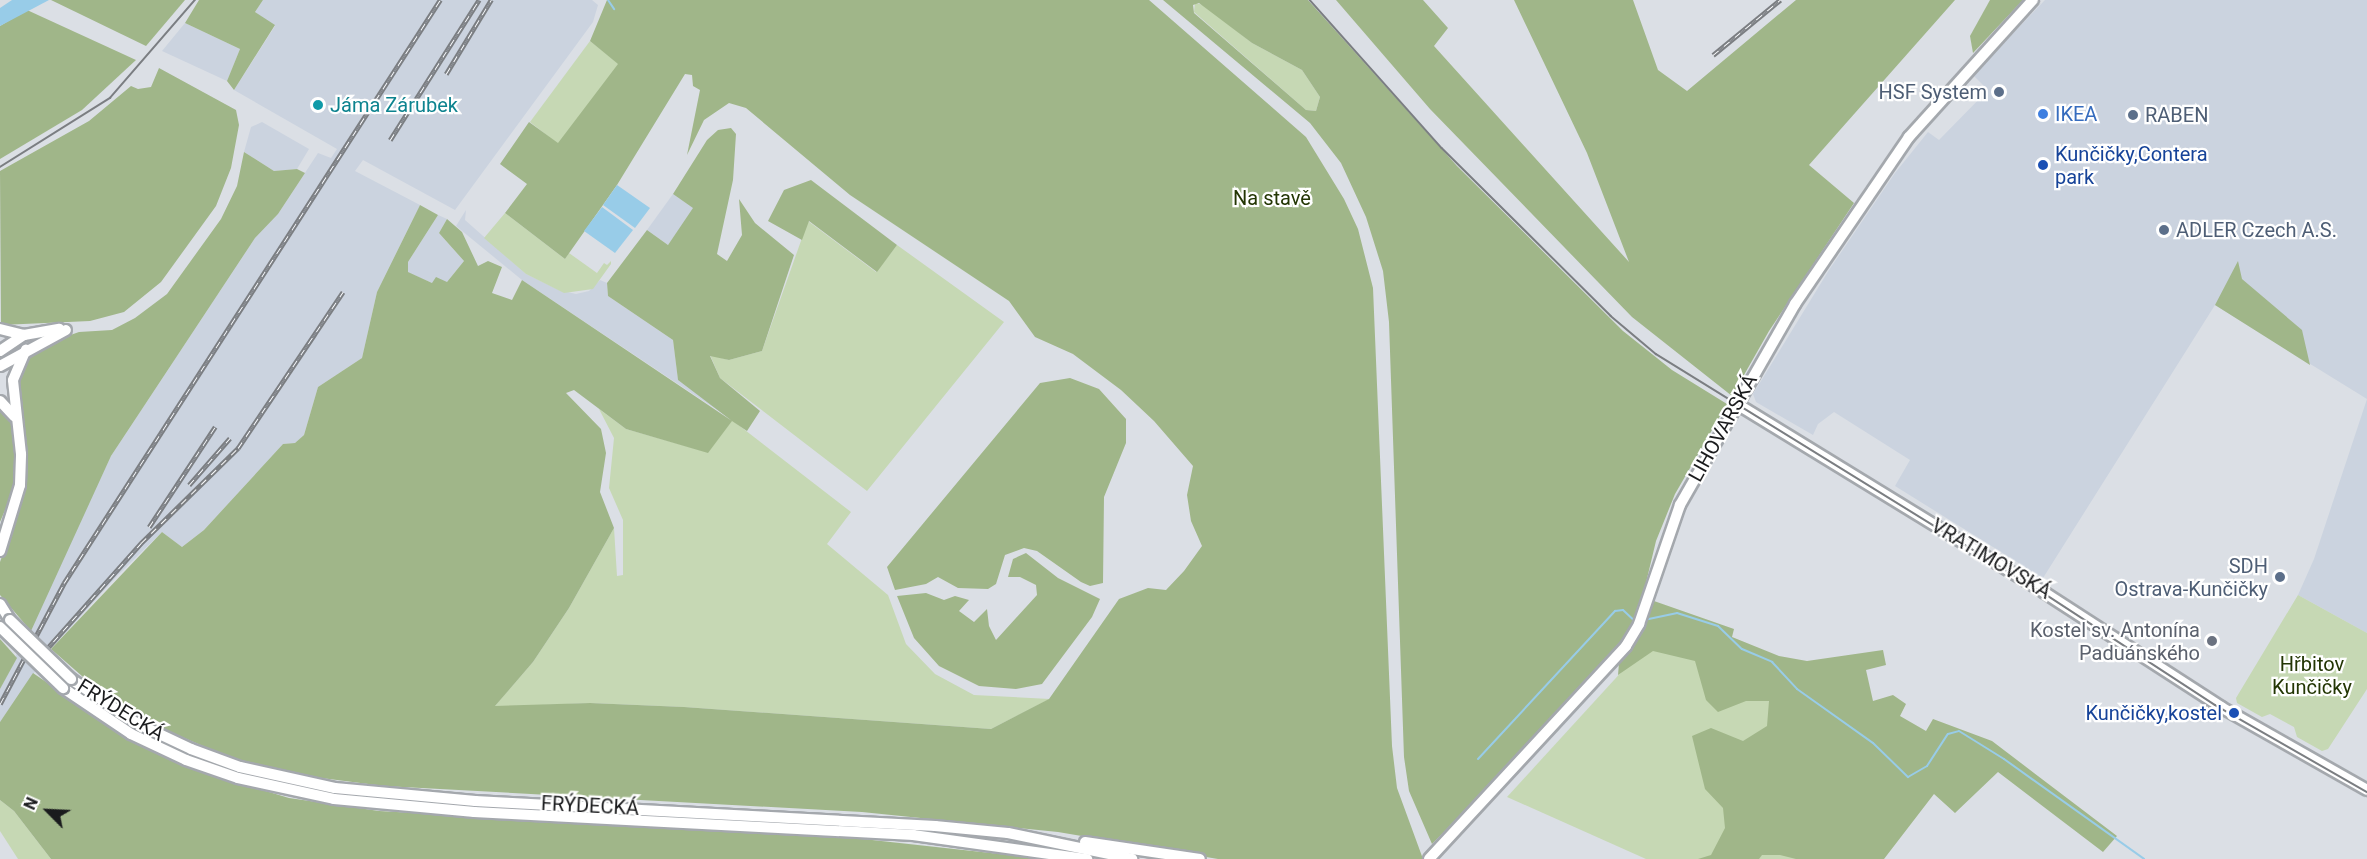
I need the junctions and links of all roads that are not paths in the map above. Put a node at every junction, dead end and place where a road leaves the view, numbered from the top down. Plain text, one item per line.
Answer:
1 (2033, 0) edge
2 (0, 329) edge
3 (24, 335) junction
4 (26, 350) junction
5 (0, 351) edge
6 (0, 366) edge
7 (0, 401) edge
8 (1737, 404) junction
9 (15, 417) junction
10 (14, 509) junction
11 (0, 527) edge
12 (0, 551) edge
13 (0, 604) edge
14 (6, 615) edge
15 (0, 627) edge
16 (2367, 790) edge
17 (1008, 833) junction
18 (1010, 845) junction
19 (1065, 859) edge
20 (1087, 859) edge
21 (1132, 859) edge
22 (1200, 859) edge
23 (1429, 859) edge

1 - 8 main road, LIHOVARSKÁ
2 - 3 main road
3 - 4 main road
3 - 5 main road
4 - 6 main road
4 - 9 main road
7 - 9 main road
8 - 16 main road, VRATIMOVSKÁ
8 - 23 main road, LIHOVARSKÁ
9 - 10 main road
10 - 11 main road
10 - 12 main road
13 - 14 main road, FRÝDECKÁ
14 - 17 main road, FRÝDECKÁ, bridge
15 - 18 main road, FRÝDECKÁ, bridge
17 - 21 main road, FRÝDECKÁ
17 - 22 main road
18 - 19 main road
18 - 20 main road, FRÝDECKÁ

